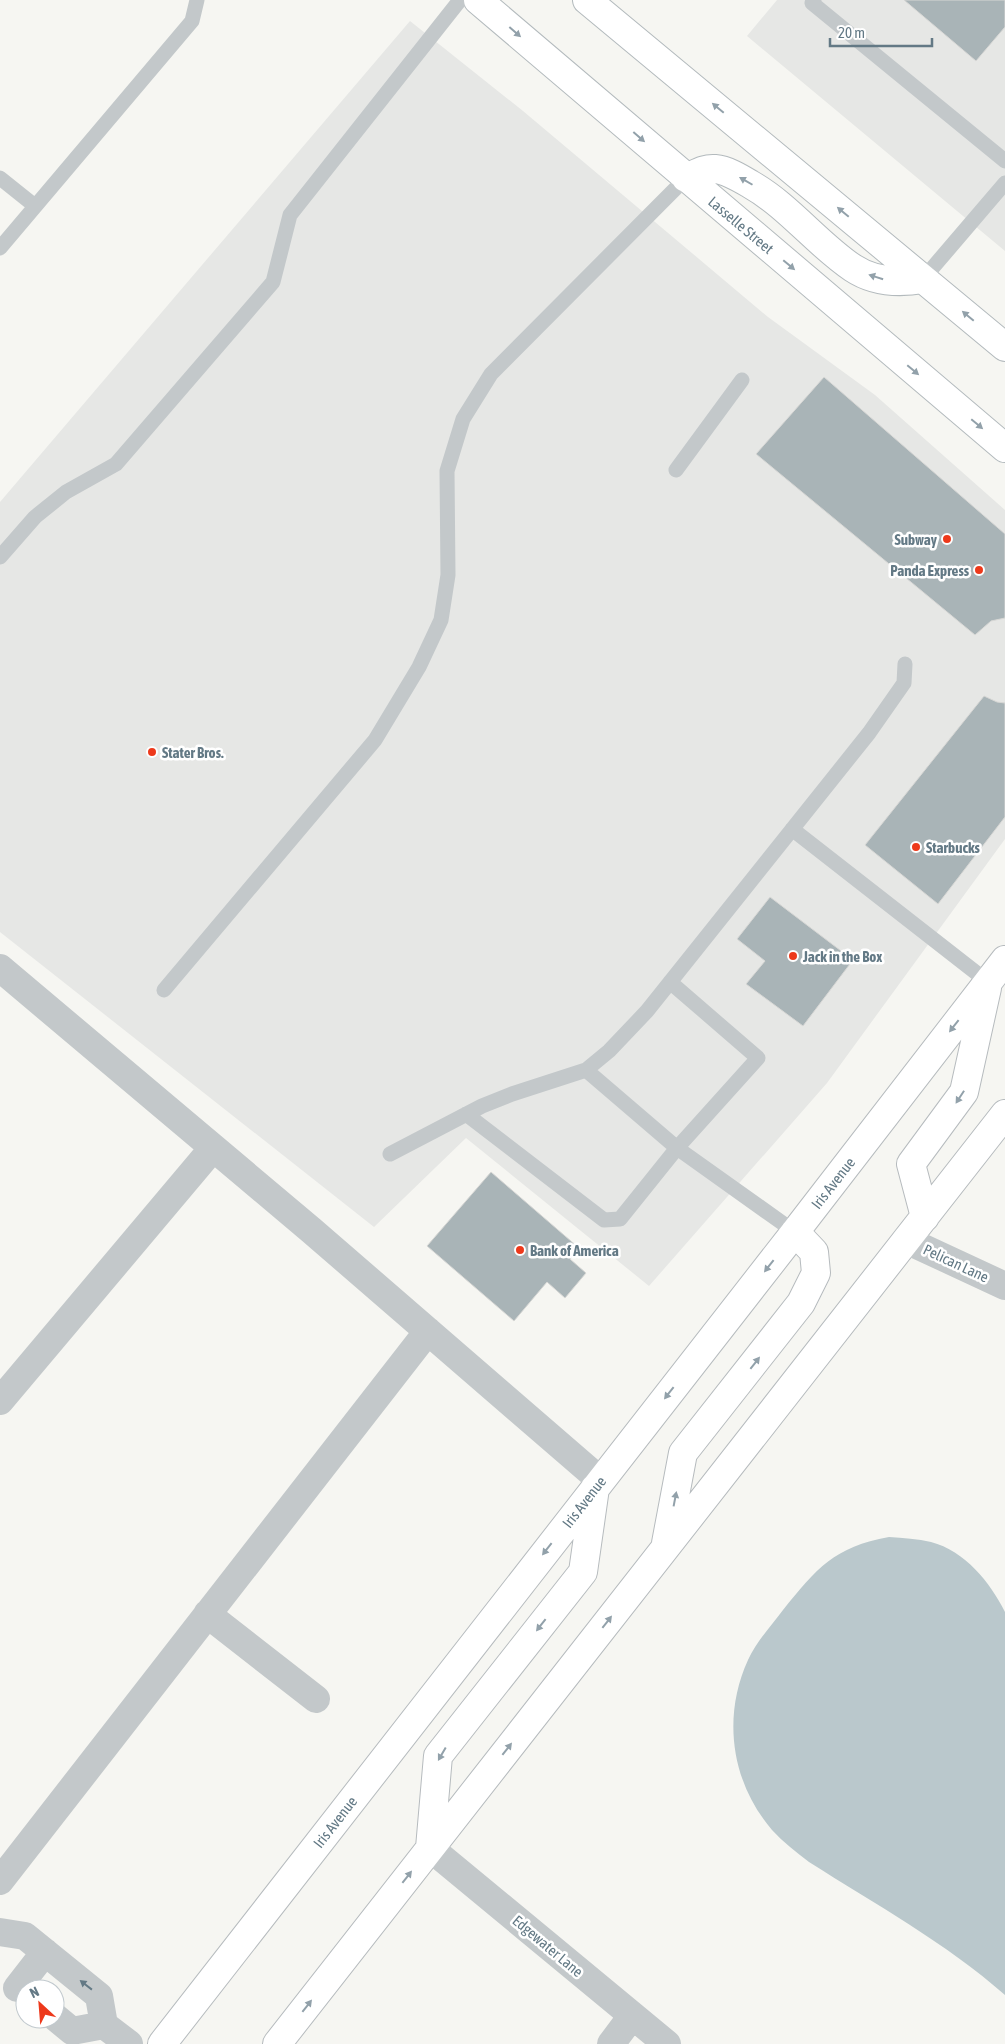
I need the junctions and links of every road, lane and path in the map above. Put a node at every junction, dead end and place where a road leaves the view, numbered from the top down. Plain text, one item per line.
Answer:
1 (197, 0) edge
2 (460, 0) edge
3 (478, 0) edge
4 (587, 0) edge
5 (814, 0) edge
6 (1005, 161) edge
7 (0, 178) edge
8 (686, 178) junction
9 (1005, 183) edge
10 (35, 206) junction
11 (0, 248) edge
12 (923, 279) junction
13 (1005, 347) edge
14 (742, 380) dead end
15 (1005, 448) edge
16 (676, 470) dead end
17 (0, 558) edge
18 (905, 664) dead end
19 (792, 829) junction
20 (1005, 960) edge
21 (0, 968) edge
22 (670, 982) junction
23 (988, 982) junction
24 (164, 990) dead end
25 (586, 1070) junction
26 (466, 1114) junction
27 (1005, 1114) edge
28 (213, 1148) junction
29 (677, 1148) junction
30 (390, 1154) dead end
31 (925, 1217) junction
32 (795, 1232) junction
33 (906, 1240) junction
34 (1005, 1286) edge
35 (428, 1332) junction
36 (0, 1401) edge
37 (598, 1484) junction
38 (666, 1547) junction
39 (207, 1614) junction
40 (316, 1700) dead end
41 (430, 1848) junction
42 (0, 1881) edge
43 (0, 1932) edge
44 (45, 1952) junction
45 (14, 1986) edge
46 (632, 2016) junction
47 (65, 2025) edge
48 (104, 2025) junction
49 (129, 2044) edge
50 (162, 2044) edge
51 (277, 2044) edge
52 (611, 2044) edge
53 (667, 2044) edge

1 - 10 lane
2 - 17 lane
3 -> 8 main road, Lasselle Street
12 -> 4 main road
5 - 6 lane
7 - 10 lane
12 -> 8 main road
8 -> 15 main road, Lasselle Street
8 - 24 lane
9 - 12 lane
10 - 11 lane
13 -> 12 main road
14 - 16 lane
18 - 19 lane
19 - 22 lane
19 - 23 lane
20 - 23 main road, Iris Avenue
21 - 28 street
22 - 25 lane
22 - 29 lane
23 -> 31 main road
23 -> 32 main road, Iris Avenue
25 - 26 lane
25 - 29 lane
26 - 29 lane
26 - 30 lane
27 - 31 main road
28 - 35 street
28 - 36 street
29 - 32 lane
31 - 33 main road
32 -> 37 main road, Iris Avenue
38 -> 32 main road
33 - 34 street, Pelican Lane
33 - 38 main road
35 - 37 street
35 - 39 street
37 -> 41 main road
37 -> 50 main road, Iris Avenue
41 -> 38 main road
39 - 40 street
39 - 42 street
41 - 46 street, Edgewater Lane
51 -> 41 main road
43 - 44 street
44 - 45 street
48 -> 44 street
46 - 52 street
46 - 53 street, Edgewater Lane
47 - 48 street
48 - 49 street

